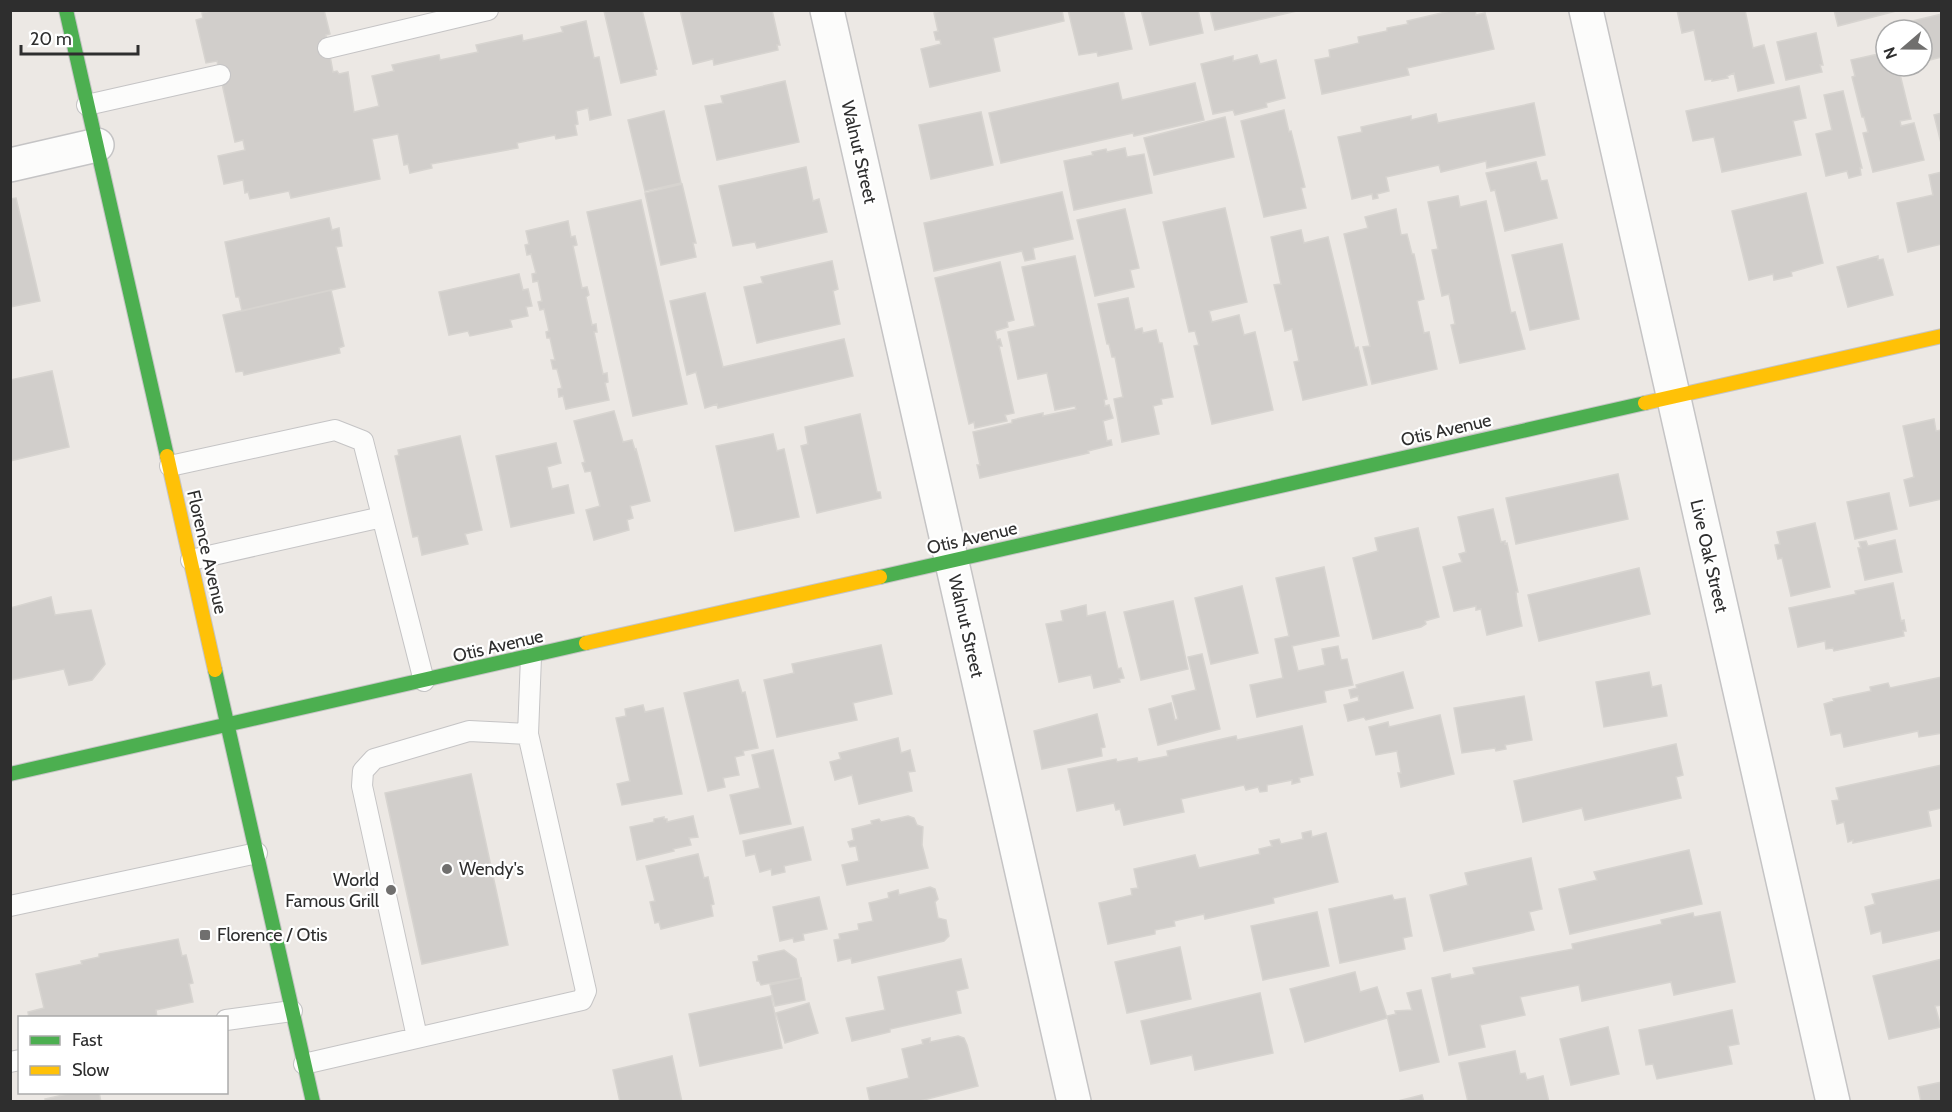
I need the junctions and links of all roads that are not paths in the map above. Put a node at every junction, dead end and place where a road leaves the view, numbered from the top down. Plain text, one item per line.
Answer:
1 (66, 10) edge
2 (488, 10) edge
3 (827, 10) edge
4 (1586, 10) edge
5 (328, 48) dead end
6 (220, 75) dead end
7 (87, 105) junction
8 (96, 145) junction
9 (10, 165) edge
10 (1941, 336) edge
11 (1673, 397) junction
12 (170, 466) junction
13 (382, 517) junction
14 (191, 560) junction
15 (952, 561) junction
16 (531, 657) junction
17 (424, 681) junction
18 (228, 725) junction
19 (528, 734) junction
20 (10, 774) edge
21 (257, 854) junction
22 (10, 906) edge
23 (292, 1011) junction
24 (228, 1020) edge
25 (417, 1037) junction
26 (304, 1064) junction
27 (313, 1101) edge
28 (1074, 1101) edge
29 (1833, 1101) edge

1 - 7 street, Florence Avenue
2 - 5 lane
3 - 15 street, Walnut Street
4 - 11 street, Live Oak Street
6 - 7 lane
7 - 8 street, Florence Avenue
8 - 9 street
8 - 12 street, Florence Avenue
10 - 11 street, Otis Avenue
11 - 15 street, Otis Avenue
11 - 29 street, Live Oak Street
12 - 13 lane
12 - 14 street, Florence Avenue
13 - 14 lane
13 - 17 lane
14 - 18 street, Florence Avenue
15 - 16 street, Otis Avenue
15 - 28 street, Walnut Street
16 - 17 street, Otis Avenue
16 - 19 lane
17 - 18 street, Otis Avenue
18 - 20 street, Otis Avenue
18 - 21 street, Florence Avenue
19 - 25 lane
19 - 25 lane
21 - 22 lane
21 - 23 street, Florence Avenue
23 - 24 lane
23 - 26 street, Florence Avenue
25 - 26 lane
26 - 27 street, Florence Avenue

